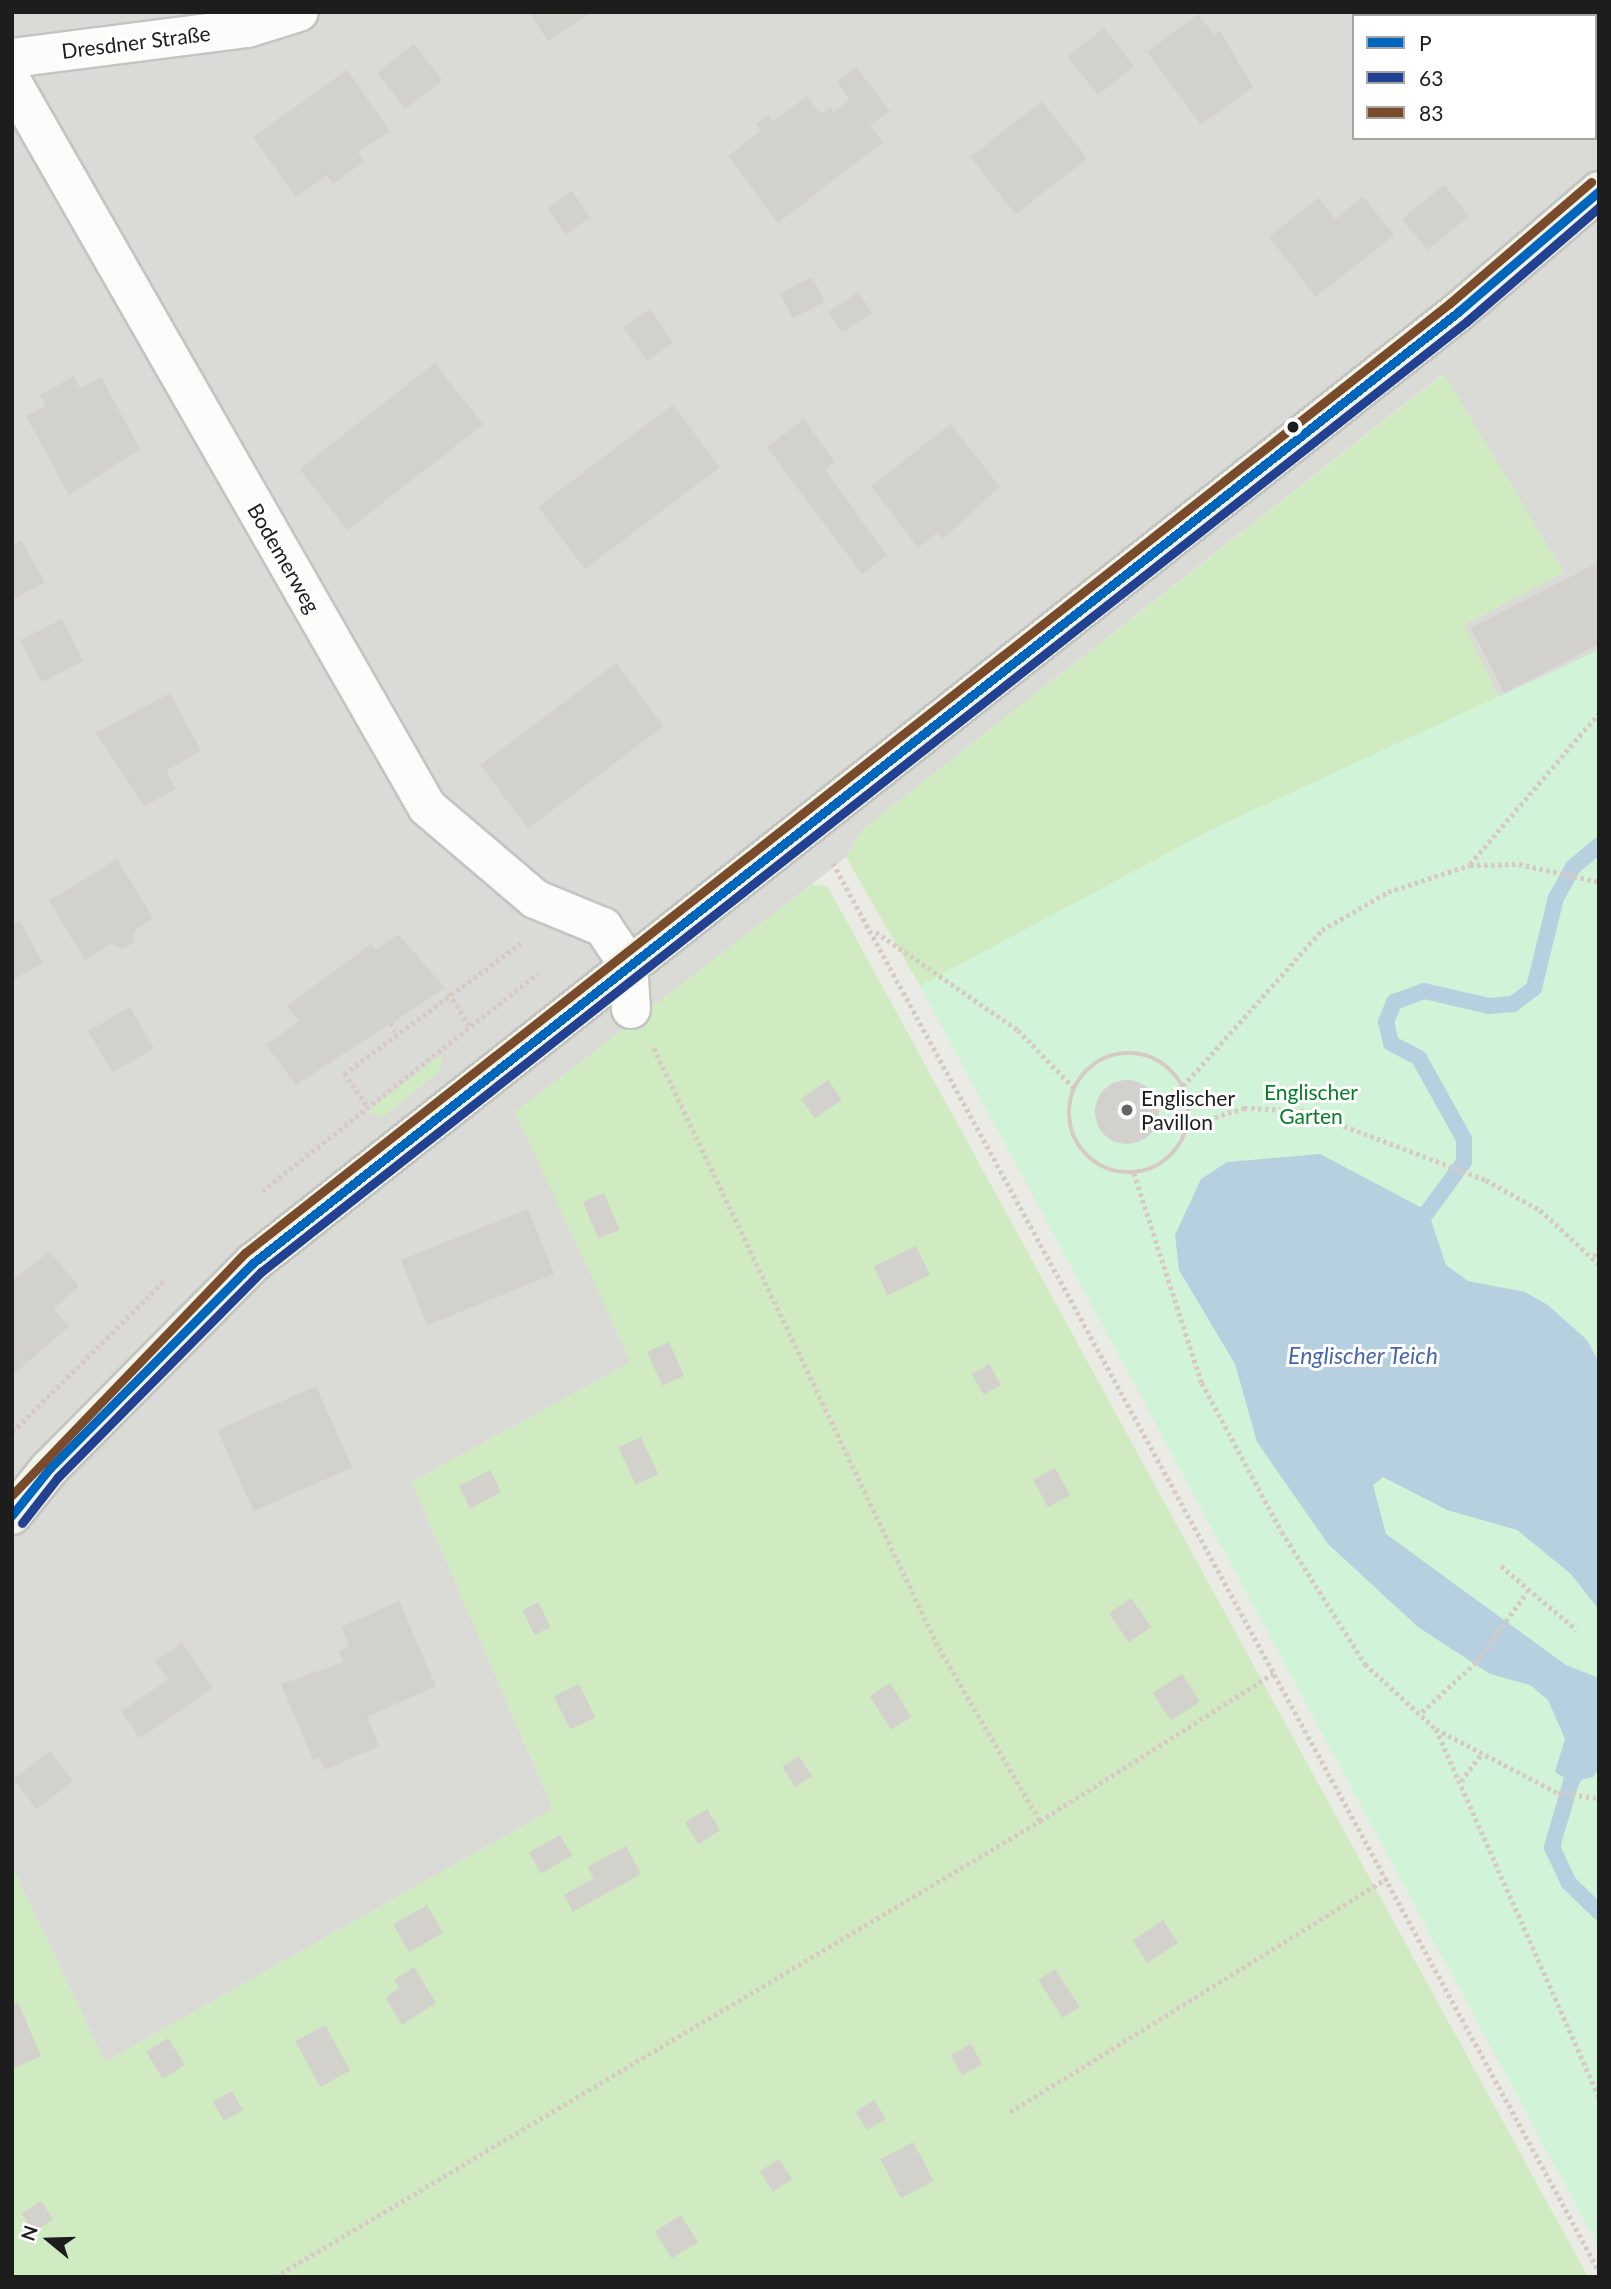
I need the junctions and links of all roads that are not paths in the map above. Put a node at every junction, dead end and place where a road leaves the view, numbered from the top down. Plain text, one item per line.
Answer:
1 (299, 12) edge
2 (12, 58) edge
3 (12, 82) edge
4 (1599, 191) edge
5 (628, 964) junction
6 (631, 1009) road end
7 (12, 1515) edge

1 - 2 street, Dresdner Straße
3 - 5 street, Bodemerweg
4 - 5 main road
5 - 6 street
5 - 7 main road

